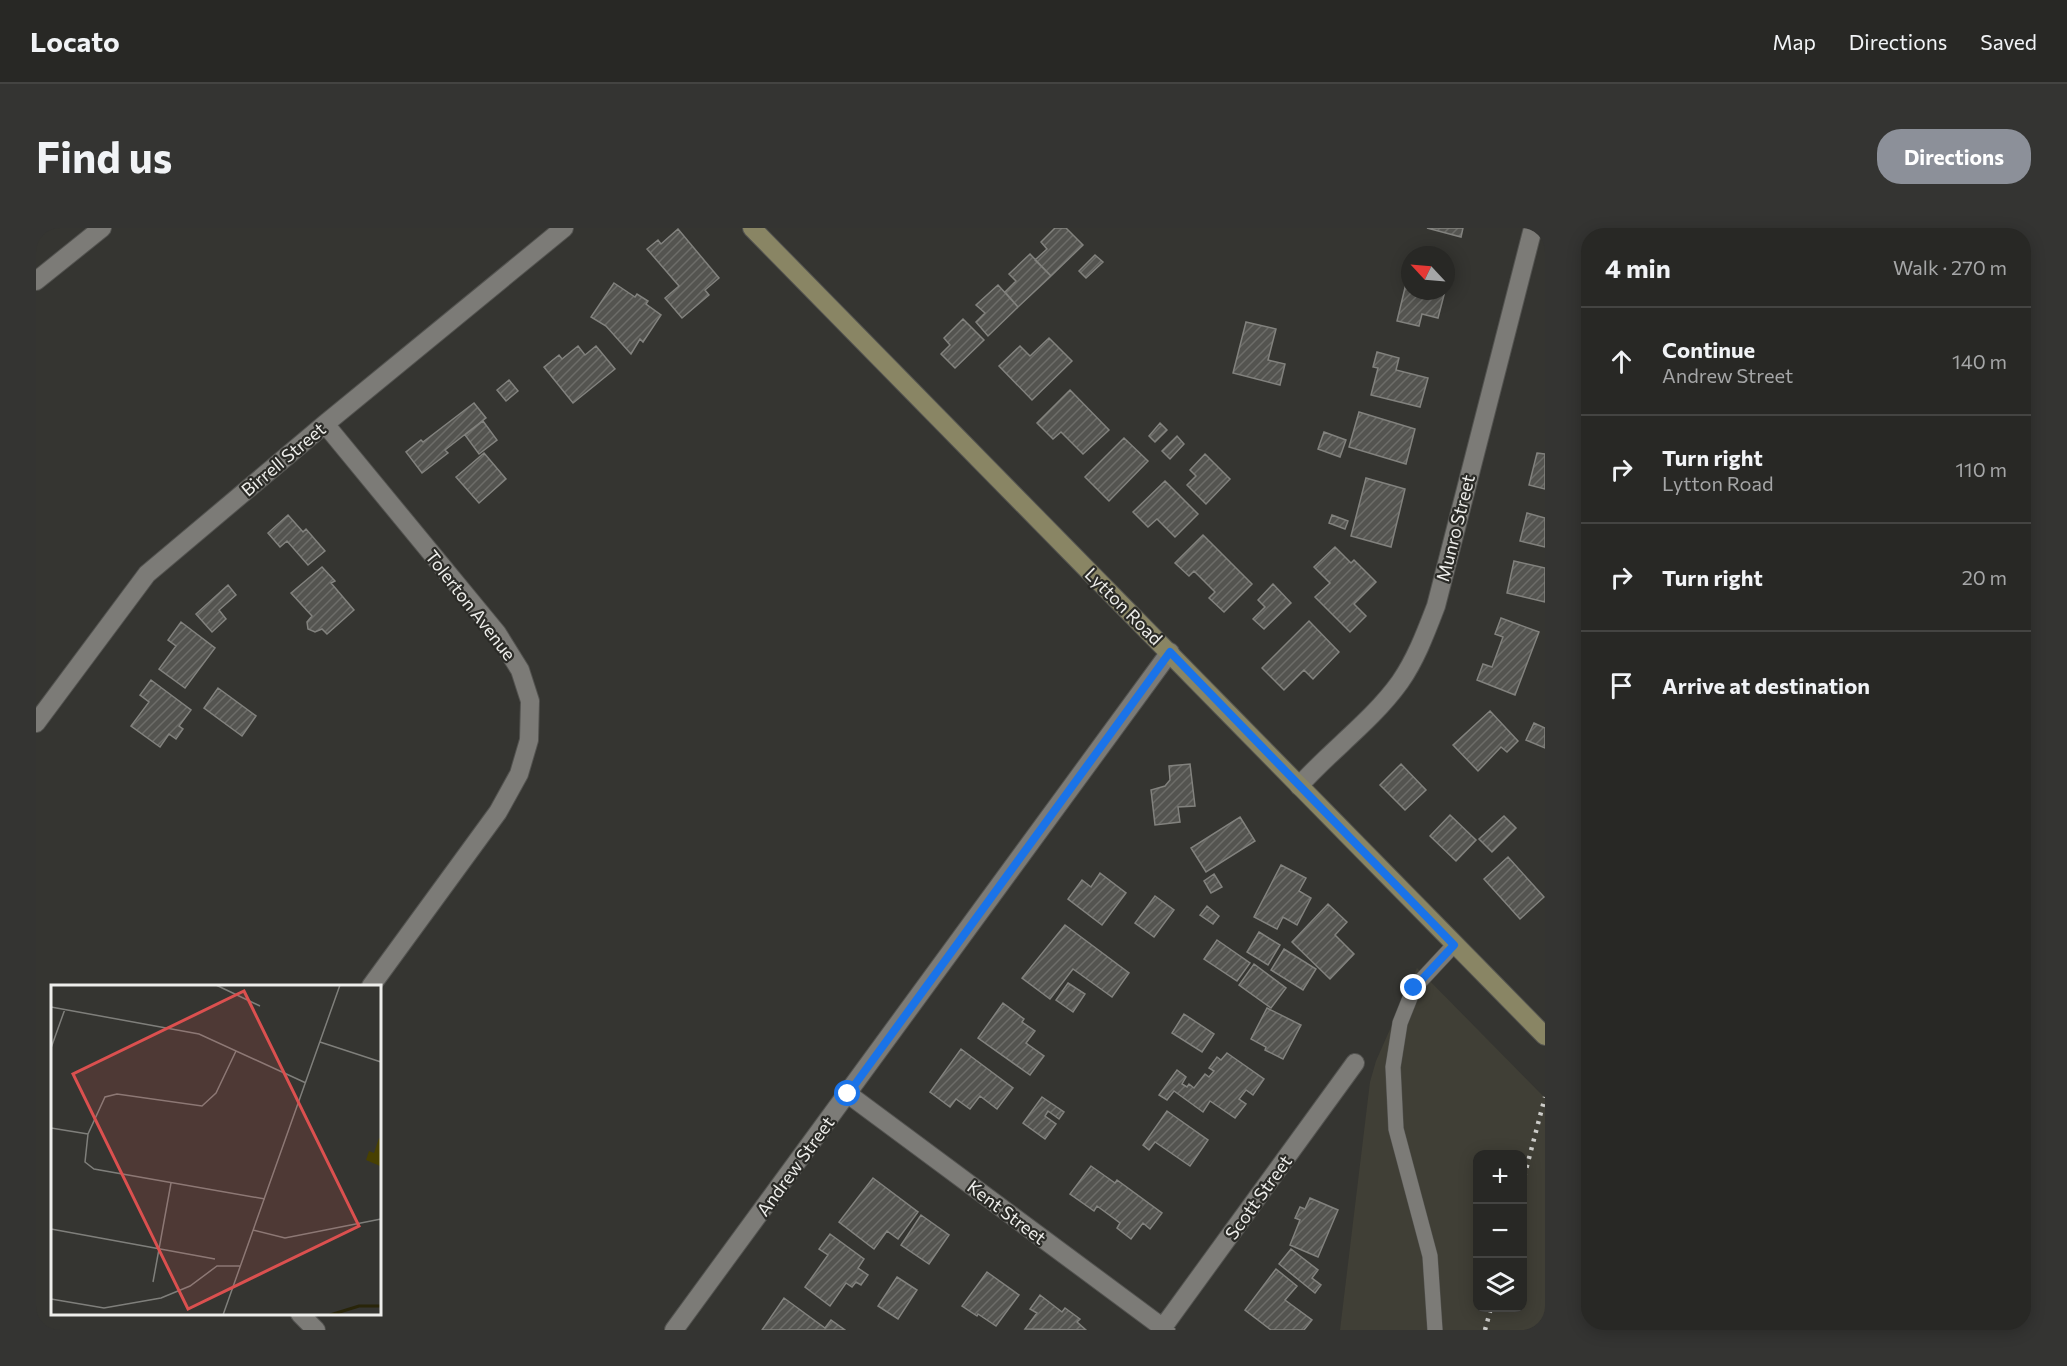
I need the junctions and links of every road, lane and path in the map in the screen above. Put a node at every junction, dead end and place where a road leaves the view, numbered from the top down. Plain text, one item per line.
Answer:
1 (102, 228) edge
2 (564, 228) edge
3 (753, 228) edge
4 (1533, 228) edge
5 (36, 281) edge
6 (325, 424) junction
7 (1170, 652) junction
8 (36, 723) edge
9 (1299, 786) junction
10 (1454, 945) junction
11 (372, 985) edge
12 (1545, 1036) edge
13 (1354, 1063) dead end
14 (848, 1094) junction
15 (301, 1315) edge
16 (1163, 1329) edge
17 (316, 1330) edge
18 (674, 1330) edge
19 (1435, 1330) edge

1 - 5 street
2 - 6 street, Birrell Street
3 - 7 main road, Lytton Road
4 - 9 street, Munro Street
6 - 8 street, Birrell Street
6 - 11 street, Tolerton Avenue
7 - 9 main road, Lytton Road
7 - 14 street, Andrew Street
9 - 10 main road, Lytton Road
10 - 12 main road, Lytton Road
10 - 19 lane
13 - 16 street, Scott Street
14 - 16 street, Kent Street
14 - 18 street, Andrew Street
15 - 17 street

